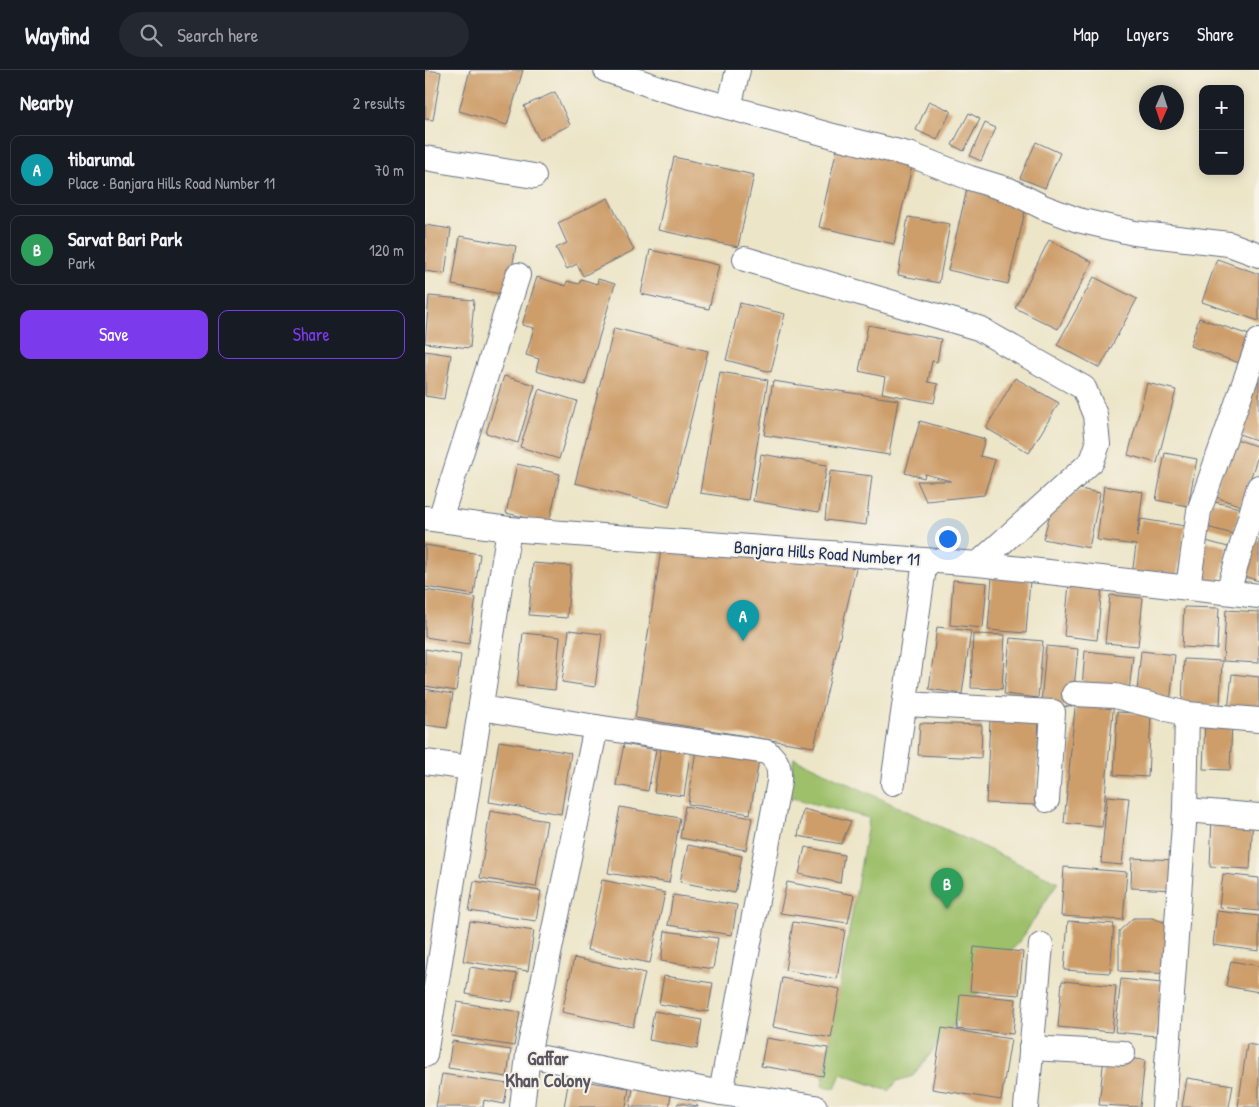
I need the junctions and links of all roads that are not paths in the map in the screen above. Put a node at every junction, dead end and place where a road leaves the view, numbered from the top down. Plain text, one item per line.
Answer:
1 (606, 70) edge
2 (738, 70) edge
3 (729, 107) junction
4 (425, 158) edge
5 (534, 176) dead end
6 (1259, 255) edge
7 (745, 259) dead end
8 (518, 275) dead end
9 (1259, 341) edge
10 (1259, 487) edge
11 (432, 519) edge
12 (509, 529) junction
13 (925, 561) junction
14 (978, 564) junction
15 (1188, 587) junction
16 (1228, 592) junction
17 (1259, 596) edge
18 (1074, 694) dead end
19 (906, 704) junction
20 (481, 708) junction
21 (1187, 714) junction
22 (1259, 720) edge
23 (596, 727) junction
24 (425, 762) edge
25 (471, 768) junction
26 (893, 783) dead end
27 (1047, 800) dead end
28 (1185, 810) junction
29 (1259, 816) edge
30 (1041, 945) dead end
31 (1031, 1048) junction
32 (1123, 1053) dead end
33 (425, 1055) edge
34 (528, 1055) junction
35 (721, 1093) junction
36 (521, 1107) edge
37 (815, 1107) edge
38 (1026, 1107) edge
39 (1164, 1107) edge

1 - 3 street
2 - 3 street
3 - 6 street
4 - 5 street
7 - 14 street
8 - 11 street
9 - 15 street
10 - 16 street
11 - 12 street, Banjara Hills Road Number 11
12 - 13 street, Banjara Hills Road Number 11
12 - 20 street
13 - 14 street, Banjara Hills Road Number 11
13 - 19 street
14 - 15 street, Banjara Hills Road Number 11
15 - 16 street, Banjara Hills Road Number 11
16 - 17 street, Banjara Hills Road Number 11
18 - 21 street
19 - 26 street
19 - 27 street
20 - 23 street
20 - 25 street
21 - 22 street
21 - 28 street
23 - 34 street
23 - 35 street
24 - 25 street
25 - 33 street
28 - 29 street
28 - 39 street
30 - 31 street
31 - 32 street
31 - 38 street
34 - 35 street
34 - 36 street
35 - 37 street

